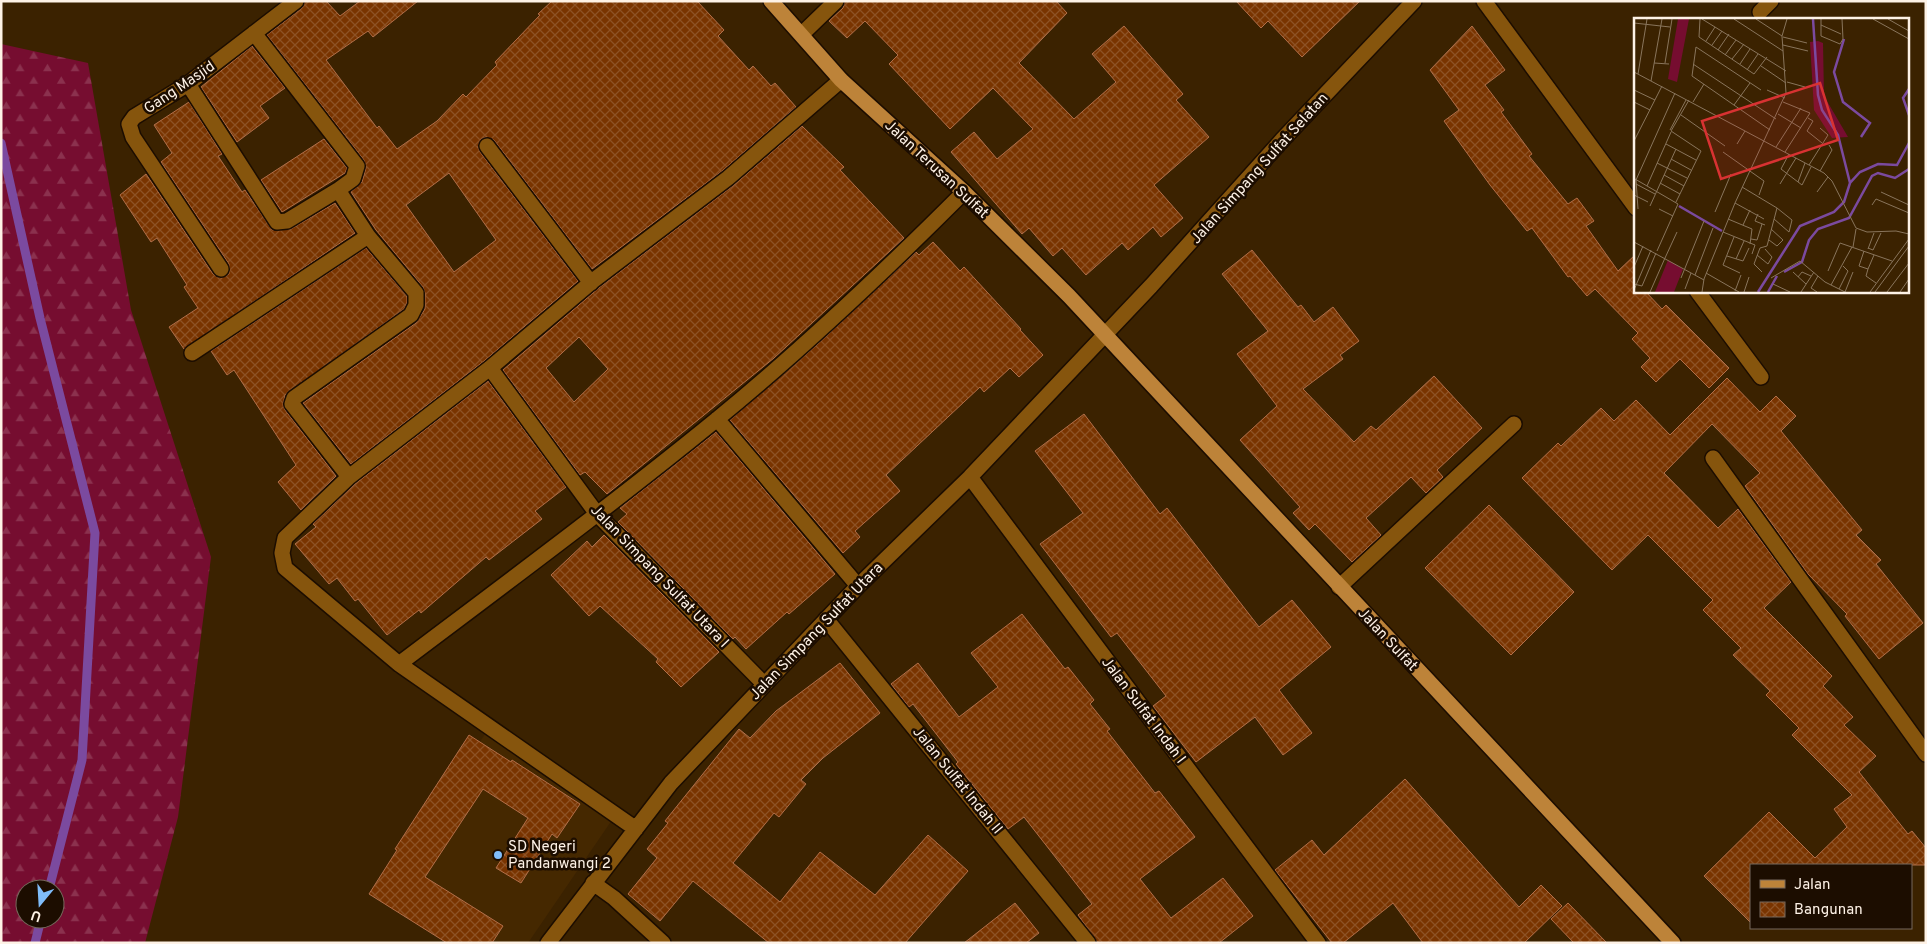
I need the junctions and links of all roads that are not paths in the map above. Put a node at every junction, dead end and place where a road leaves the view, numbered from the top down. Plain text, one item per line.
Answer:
1 (296, 1) edge
2 (771, 1) edge
3 (836, 1) edge
4 (1414, 1) edge
5 (1484, 1) edge
6 (1771, 1) edge
7 (1760, 12) dead end
8 (254, 33) junction
9 (802, 34) junction
10 (841, 80) junction
11 (188, 84) junction
12 (487, 146) dead end
13 (338, 190) junction
14 (964, 192) junction
15 (1634, 205) edge
16 (368, 236) junction
17 (221, 269) dead end
18 (591, 283) junction
19 (1698, 292) edge
20 (1104, 335) junction
21 (192, 353) dead end
22 (490, 368) junction
23 (1761, 377) dead end
24 (717, 419) junction
25 (1514, 424) dead end
26 (1713, 458) dead end
27 (349, 477) junction
28 (970, 477) junction
29 (597, 514) junction
30 (858, 586) junction
31 (1340, 587) junction
32 (826, 619) junction
33 (398, 664) junction
34 (764, 684) junction
35 (1926, 754) edge
36 (636, 829) junction
37 (593, 883) junction
38 (548, 943) edge
39 (663, 943) edge
40 (1088, 943) edge
41 (1318, 943) edge
42 (1673, 943) edge

1 - 8 street, Gang Masjid
2 - 9 main road, Jalan Terusan Sulfat
3 - 9 street
4 - 20 street, Jalan Simpang Sulfat Selatan
5 - 15 street
6 - 7 street
8 - 11 street, Gang Masjid
8 - 13 street
9 - 10 main road, Jalan Terusan Sulfat
10 - 14 main road, Jalan Terusan Sulfat
10 - 18 street
11 - 13 street
11 - 17 street, Gang Masjid
12 - 18 street
13 - 16 street
14 - 20 main road, Jalan Terusan Sulfat
14 - 24 street
16 - 21 street
16 - 27 street
18 - 22 street
19 - 23 street
20 - 28 street, Jalan Simpang Sulfat Utara
20 - 31 main road, Jalan Sulfat
22 - 27 street
22 - 29 street, Jalan Simpang Sulfat Utara I
24 - 29 street
24 - 30 street
25 - 31 street
26 - 35 street
27 - 33 street
28 - 30 street, Jalan Simpang Sulfat Utara
28 - 41 street, Jalan Sulfat Indah I
29 - 33 street
29 - 34 street, Jalan Simpang Sulfat Utara I
30 - 32 street, Jalan Simpang Sulfat Utara
31 - 42 main road, Jalan Sulfat
32 - 34 street, Jalan Simpang Sulfat Utara
32 - 40 street, Jalan Sulfat Indah II
33 - 36 street
34 - 36 street, Jalan Simpang Sulfat Utara
36 - 37 street, Jalan Simpang Sulfat Utara
37 - 38 street, Jalan Simpang Sulfat Utara
37 - 39 street

